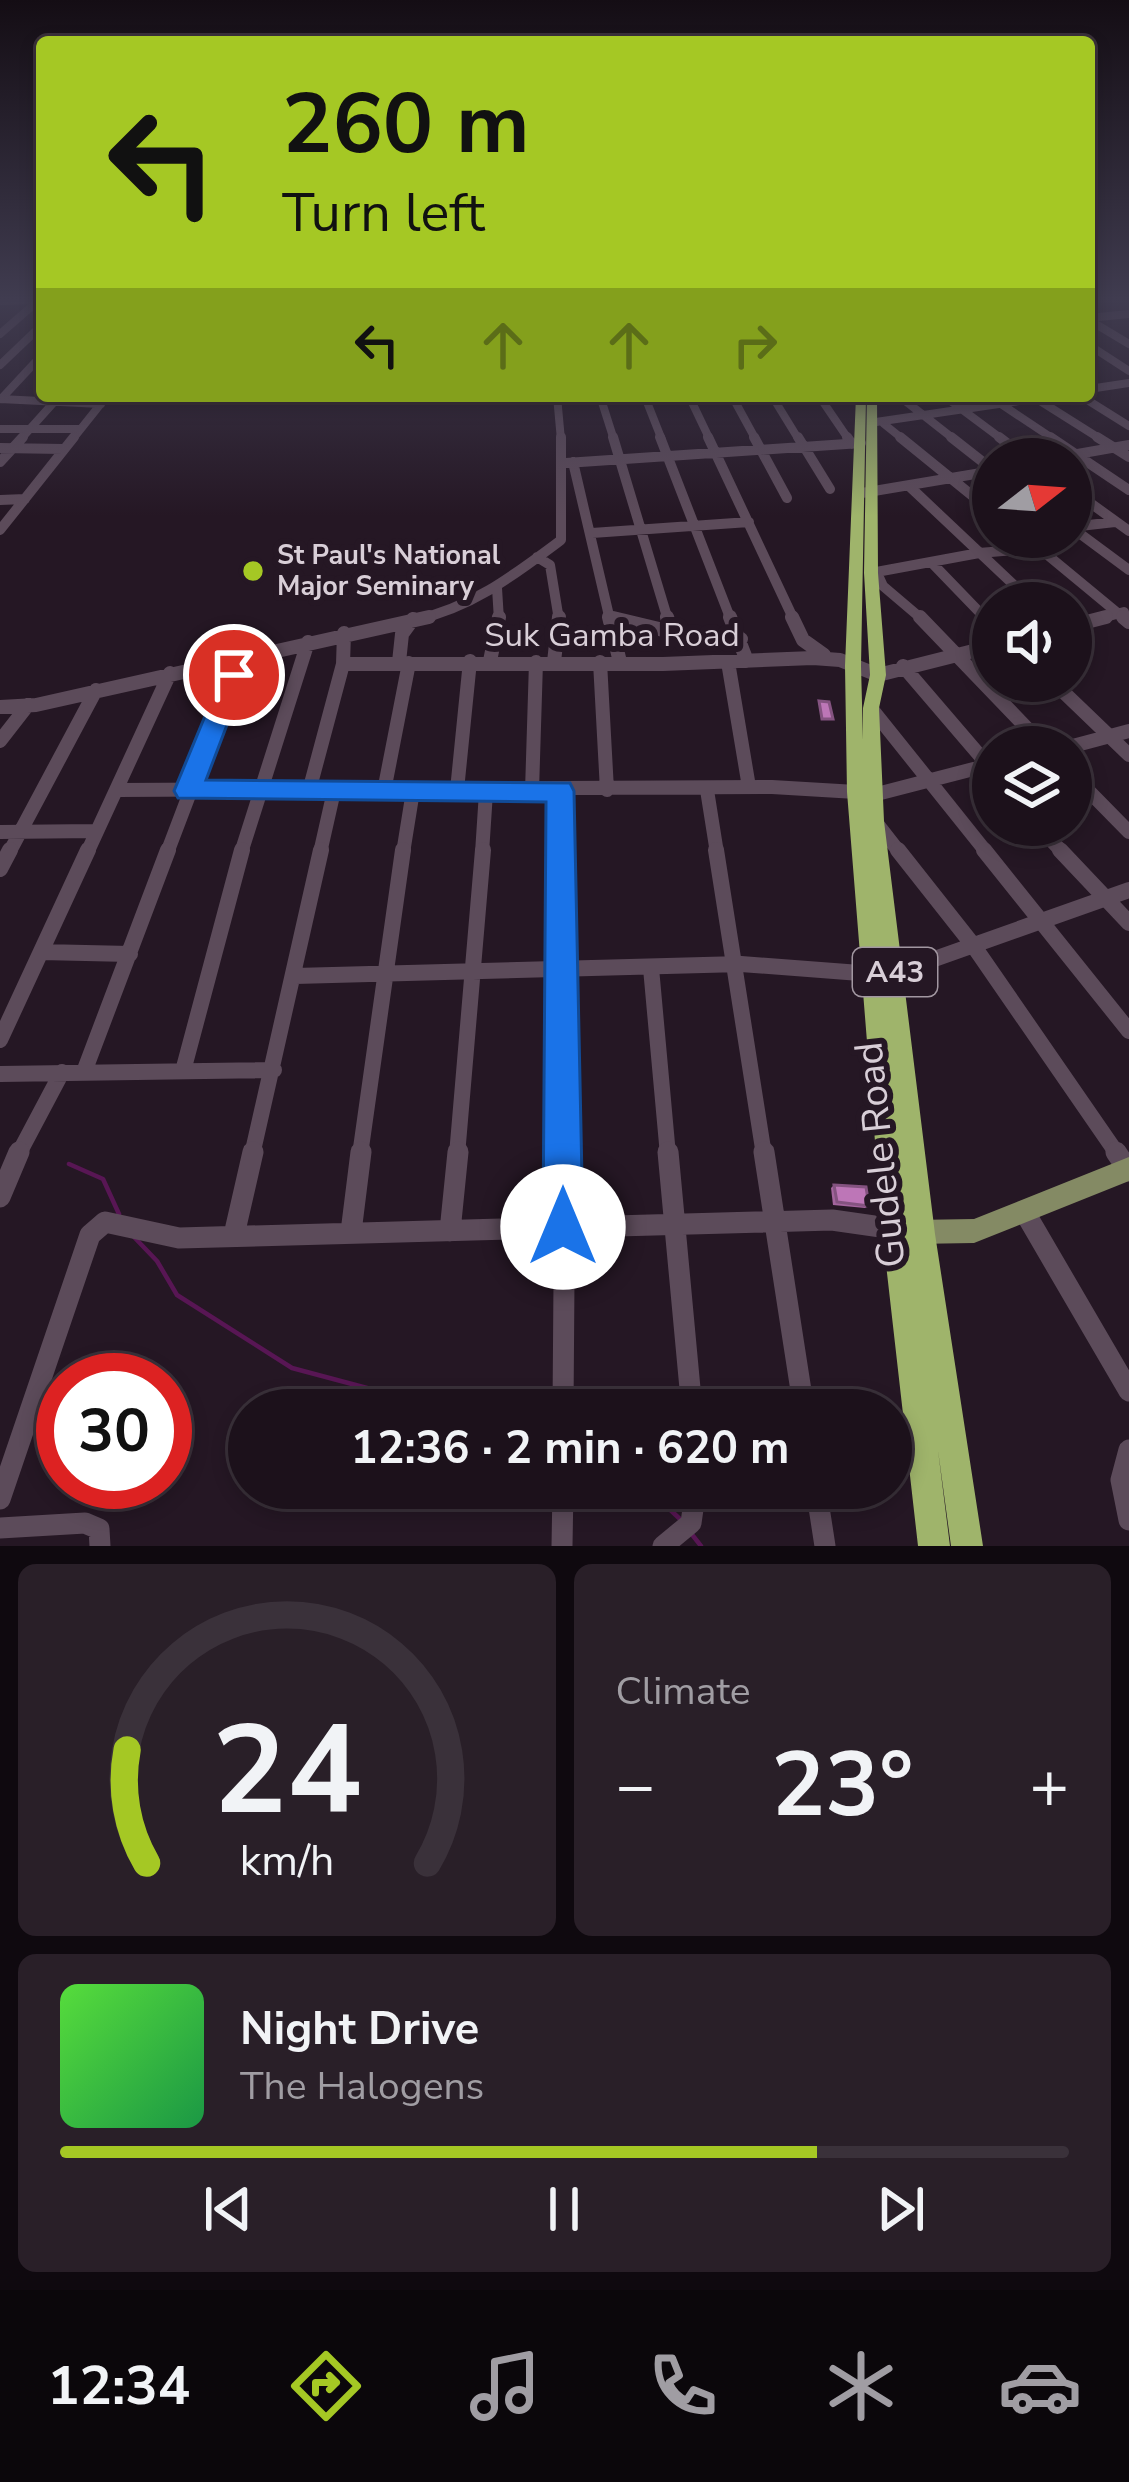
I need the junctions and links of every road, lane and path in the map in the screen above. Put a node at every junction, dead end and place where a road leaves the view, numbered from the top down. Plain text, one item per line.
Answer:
1 (25, 372) edge
2 (1129, 382) edge
3 (1095, 388) edge
4 (36, 395) edge
5 (0, 399) edge
6 (14, 399) junction
7 (31, 400) junction
8 (36, 400) edge
9 (60, 402) edge
10 (102, 402) edge
11 (558, 402) edge
12 (597, 402) edge
13 (647, 402) edge
14 (692, 402) edge
15 (735, 402) edge
16 (776, 402) edge
17 (825, 402) edge
18 (860, 402) edge
19 (874, 402) edge
20 (906, 402) edge
21 (952, 402) edge
22 (997, 402) edge
23 (1017, 402) edge
24 (1042, 402) edge
25 (1091, 402) edge
26 (1002, 405) junction
27 (963, 411) junction
28 (0, 414) edge
29 (926, 417) junction
30 (880, 423) junction
31 (1129, 426) edge
32 (26, 428) junction
33 (0, 429) edge
34 (80, 429) junction
35 (1000, 438) edge
36 (1052, 438) edge
37 (857, 443) junction
38 (1129, 445) edge
39 (804, 447) junction
40 (0, 448) edge
41 (13, 448) junction
42 (1115, 448) junction
43 (63, 449) junction
44 (763, 450) junction
45 (1092, 452) edge
46 (717, 453) junction
47 (972, 454) edge
48 (667, 456) junction
49 (1129, 457) edge
50 (621, 459) junction
51 (569, 462) junction
52 (0, 463) edge
53 (1092, 465) edge
54 (972, 475) edge
55 (952, 479) junction
56 (909, 486) junction
57 (830, 489) dead end
58 (1129, 490) edge
59 (865, 493) junction
60 (972, 495) edge
61 (787, 498) dead end
62 (0, 500) edge
63 (25, 500) junction
64 (1092, 505) edge
65 (749, 522) junction
66 (1115, 522) junction
67 (1092, 525) edge
68 (697, 527) junction
69 (0, 530) edge
70 (643, 530) junction
71 (1129, 531) edge
72 (592, 533) junction
73 (1092, 543) edge
74 (972, 545) edge
75 (972, 555) edge
76 (537, 557) junction
77 (985, 558) edge
78 (1052, 558) edge
79 (932, 563) junction
80 (1129, 570) edge
81 (875, 574) junction
82 (1011, 582) edge
83 (497, 589) junction
84 (972, 604) edge
85 (1125, 615) edge
86 (613, 618) junction
87 (413, 619) junction
88 (1092, 622) edge
89 (672, 632) junction
90 (344, 633) junction
91 (740, 639) junction
92 (308, 642) junction
93 (972, 651) edge
94 (958, 655) junction
95 (241, 658) junction
96 (470, 661) junction
97 (490, 661) junction
98 (747, 661) junction
99 (536, 662) junction
100 (554, 662) junction
101 (600, 662) junction
102 (620, 662) junction
103 (728, 662) junction
104 (404, 663) junction
105 (847, 663) junction
106 (343, 664) junction
107 (903, 666) junction
108 (170, 673) junction
109 (878, 675) junction
110 (96, 690) junction
111 (1074, 702) edge
112 (28, 705) junction
113 (0, 706) edge
114 (871, 708) junction
115 (1025, 726) edge
116 (1129, 731) edge
117 (1109, 735) junction
118 (1092, 740) edge
119 (0, 742) edge
120 (972, 745) edge
121 (1129, 754) edge
122 (972, 772) edge
123 (928, 783) junction
124 (749, 788) junction
125 (118, 790) junction
126 (457, 790) junction
127 (607, 790) junction
128 (707, 790) junction
129 (188, 791) junction
130 (263, 791) junction
131 (309, 791) junction
132 (334, 791) junction
133 (384, 791) junction
134 (413, 791) junction
135 (532, 791) junction
136 (560, 791) junction
137 (486, 792) junction
138 (864, 794) junction
139 (1092, 794) edge
140 (875, 821) junction
141 (96, 831) junction
142 (0, 832) edge
143 (18, 832) junction
144 (1129, 832) edge
145 (1057, 846) edge
146 (0, 869) edge
147 (1129, 890) edge
148 (1106, 897) junction
149 (1038, 922) junction
150 (1129, 923) edge
151 (973, 945) junction
152 (41, 952) junction
153 (130, 954) junction
154 (736, 963) junction
155 (651, 968) junction
156 (563, 971) junction
157 (383, 973) junction
158 (884, 973) junction
159 (475, 975) junction
160 (295, 976) junction
161 (1129, 1031) edge
162 (0, 1040) edge
163 (274, 1070) junction
164 (183, 1071) junction
165 (73, 1072) junction
166 (0, 1074) edge
167 (1129, 1170) edge
168 (0, 1197) edge
169 (1024, 1211) junction
170 (774, 1223) junction
171 (676, 1224) junction
172 (563, 1227) junction
173 (895, 1229) junction
174 (450, 1231) junction
175 (351, 1232) junction
176 (922, 1234) junction
177 (234, 1235) junction
178 (564, 1389) edge
179 (690, 1389) edge
180 (801, 1389) edge
181 (1129, 1391) edge
182 (1129, 1450) edge
183 (0, 1498) edge
184 (562, 1509) edge
185 (697, 1509) edge
186 (819, 1509) edge
187 (1129, 1520) edge
188 (0, 1528) edge
189 (100, 1546) edge
190 (562, 1546) edge
191 (663, 1546) edge
192 (824, 1546) edge
193 (934, 1546) edge
194 (968, 1546) edge

1 - 5 street
2 - 3 street
4 - 7 street
5 - 6 street
6 - 7 street
6 - 28 street
7 - 8 street
9 - 32 street
10 - 34 street
11 - 51 street
12 - 50 street
13 - 48 street
14 - 46 street
15 - 44 street
16 - 39 street
17 - 37 street
18 - 37 highway, Gudele Road / A43
19 - 30 highway, Gudele Road / A43
20 - 29 street
21 - 27 street
22 - 26 street
23 - 26 street
24 - 42 street
25 - 31 street
26 - 27 street
26 - 36 street
27 - 29 street
27 - 35 street
29 - 30 street
29 - 47 street
30 - 55 street
30 - 59 highway, Gudele Road / A43
32 - 33 street
32 - 34 street
32 - 41 street
34 - 43 street
37 - 39 street
37 - 59 highway, Gudele Road / A43
38 - 42 street
39 - 44 street
39 - 57 street
40 - 41 street
41 - 43 street
41 - 52 street
42 - 45 street
42 - 49 street
43 - 63 street
44 - 46 street
44 - 61 street
46 - 48 street
46 - 65 street
48 - 50 street
48 - 68 street
50 - 51 street
50 - 70 street
51 - 72 street
51 - 76 street
53 - 58 street
54 - 55 street
55 - 56 street
55 - 60 street
56 - 59 street
56 - 74 street
59 - 81 highway, Gudele Road / A43
59 - 105 highway, Gudele Road / A43
62 - 63 street
63 - 69 street
64 - 66 street
65 - 68 street
65 - 105 street
66 - 67 street
66 - 71 street
68 - 70 street
68 - 91 street
70 - 72 street
70 - 89 street
72 - 86 street
73 - 80 street
75 - 79 street
76 - 83 street
76 - 100 street
77 - 82 street
78 - 85 street
79 - 81 street
79 - 84 street
81 - 94 street
81 - 109 highway, Gudele Road / A43
83 - 87 street
83 - 97 street
85 - 88 street
86 - 89 street
86 - 102 street
87 - 90 street
87 - 104 street
89 - 91 street
90 - 92 street
90 - 106 street
91 - 98 street
92 - 95 street
92 - 130 street
93 - 94 street
94 - 107 street
94 - 115 street
95 - 108 street
95 - 129 street
96 - 97 street, Suk Gamba Road
96 - 104 street, Suk Gamba Road
96 - 126 street
97 - 99 street, Suk Gamba Road
98 - 103 street, Suk Gamba Road
98 - 105 street, Suk Gamba Road
99 - 100 street, Suk Gamba Road
99 - 135 street
100 - 101 street, Suk Gamba Road
101 - 102 street, Suk Gamba Road
101 - 127 street
102 - 103 street, Suk Gamba Road
103 - 124 street
104 - 106 street, Suk Gamba Road
104 - 133 street
105 - 109 street, Suk Gamba Road
105 - 138 highway, Gudele Road / A43
106 - 131 street
107 - 109 street
107 - 120 street
108 - 110 street
108 - 125 street
109 - 114 highway, Gudele Road / A43
110 - 112 street
110 - 143 street
111 - 117 street
112 - 113 street
112 - 119 street
114 - 123 street
114 - 138 highway, Gudele Road / A43
116 - 117 street
117 - 118 street
117 - 121 street
122 - 123 street
123 - 138 street
123 - 149 street
124 - 128 street
124 - 138 street
125 - 129 street
125 - 141 street
126 - 134 street
126 - 137 street
127 - 128 street
127 - 136 street
128 - 154 street
129 - 130 street
129 - 153 street
130 - 131 street
130 - 164 street
131 - 132 street
132 - 133 street
132 - 160 street
133 - 134 street
134 - 157 street
135 - 136 street
135 - 137 street
136 - 156 street
137 - 159 street
138 - 140 highway, Gudele Road / A43
138 - 158 highway, Gudele Road / A43
139 - 144 street
140 - 151 street
140 - 158 highway, Gudele Road / A43
141 - 143 street
141 - 152 street
142 - 143 street
143 - 146 street
145 - 148 street
147 - 148 street
148 - 149 street
148 - 150 street
149 - 151 street
149 - 161 street
151 - 158 street
151 - 167 street
152 - 153 street
152 - 162 street
153 - 165 street
154 - 155 street
154 - 158 street
154 - 170 street
155 - 156 street
155 - 171 street
156 - 159 street
156 - 172 street
157 - 159 street
157 - 160 street
157 - 175 street
158 - 173 highway, Gudele Road / A43
158 - 176 highway, Gudele Road / A43
159 - 174 street
160 - 163 street
163 - 164 street
163 - 177 street
164 - 165 street
165 - 166 street
165 - 168 street
167 - 169 main road
169 - 176 main road
169 - 181 street
170 - 171 street
170 - 173 street
170 - 180 street
171 - 172 street
171 - 179 street
172 - 174 street
172 - 178 street
173 - 176 main road
173 - 193 highway, Gudele Road / A43
174 - 175 street
175 - 177 street
176 - 194 highway, Gudele Road / A43
177 - 183 street
182 - 187 street
184 - 190 street
185 - 191 street
186 - 192 street
188 - 189 street

